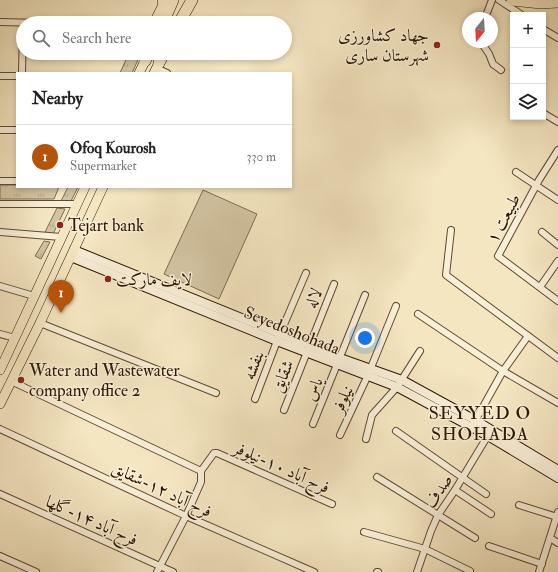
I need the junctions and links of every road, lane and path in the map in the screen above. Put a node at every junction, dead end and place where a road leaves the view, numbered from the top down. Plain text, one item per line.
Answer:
1 (492, 0) edge
2 (499, 0) edge
3 (512, 0) edge
4 (555, 0) edge
5 (166, 1) edge
6 (187, 1) edge
7 (558, 1) edge
8 (487, 12) edge
9 (517, 12) edge
10 (158, 16) edge
11 (164, 16) edge
12 (177, 16) edge
13 (182, 16) edge
14 (0, 22) edge
15 (16, 23) edge
16 (546, 31) edge
17 (558, 38) edge
18 (485, 48) edge
19 (22, 60) edge
20 (145, 60) edge
21 (159, 62) edge
22 (501, 70) dead end
23 (22, 72) edge
24 (139, 72) edge
25 (165, 72) edge
26 (0, 76) edge
27 (16, 76) edge
28 (546, 115) edge
29 (558, 122) edge
30 (0, 130) edge
31 (16, 130) edge
32 (558, 150) edge
33 (516, 172) dead end
34 (0, 181) edge
35 (16, 181) edge
36 (536, 186) junction
37 (84, 188) edge
38 (103, 188) edge
39 (558, 200) edge
40 (0, 204) edge
41 (77, 204) junction
42 (451, 230) dead end
43 (0, 232) edge
44 (542, 232) dead end
45 (61, 237) junction
46 (558, 245) edge
47 (73, 253) junction
48 (558, 262) edge
49 (306, 273) dead end
50 (334, 284) dead end
51 (0, 286) edge
52 (540, 287) junction
53 (365, 295) dead end
54 (34, 296) junction
55 (558, 301) edge
56 (396, 306) dead end
57 (418, 314) dead end
58 (40, 323) junction
59 (0, 334) edge
60 (528, 336) junction
61 (279, 337) junction
62 (15, 338) junction
63 (308, 349) junction
64 (420, 351) dead end
65 (558, 358) edge
66 (339, 362) junction
67 (0, 370) edge
68 (503, 371) junction
69 (369, 372) junction
70 (11, 381) junction
71 (400, 384) junction
72 (216, 393) dead end
73 (255, 398) dead end
74 (558, 403) edge
75 (0, 404) edge
76 (284, 410) dead end
77 (314, 424) dead end
78 (473, 424) junction
79 (0, 429) edge
80 (396, 430) dead end
81 (490, 433) junction
82 (340, 435) dead end
83 (366, 439) dead end
84 (201, 470) junction
85 (558, 470) edge
86 (377, 477) dead end
87 (463, 477) junction
88 (558, 478) edge
89 (455, 490) junction
90 (0, 494) edge
91 (486, 494) dead end
92 (332, 504) dead end
93 (519, 505) dead end
94 (490, 514) dead end
95 (438, 515) junction
96 (557, 515) edge
97 (186, 516) junction
98 (364, 532) dead end
99 (475, 538) dead end
100 (550, 538) junction
101 (558, 543) edge
102 (489, 546) dead end
103 (425, 550) junction
104 (0, 556) edge
105 (542, 564) junction
106 (158, 569) edge
107 (470, 571) dead end
108 (36, 572) edge
109 (173, 572) edge
110 (314, 572) edge
111 (417, 572) edge
112 (539, 572) edge

1 - 8 street
2 - 9 street
3 - 7 highway
4 - 7 highway
5 - 10 highway
5 - 11 highway
6 - 12 highway
6 - 13 highway
14 - 15 street
16 - 17 street
18 - 22 street
19 - 23 street
20 - 24 main road
21 - 25 street
26 - 27 street
28 - 29 street
30 - 31 street
32 - 36 street, طبیعت ۱
33 - 36 street
34 - 35 street
36 - 39 street
36 - 52 street, طبیعت ۱
37 - 41 main road
38 - 47 main road
40 - 41 street
41 - 45 main road
42 - 60 street
43 - 45 street
44 - 46 street
45 - 54 main road
47 - 58 main road
47 - 61 street, Seyedoshohada
48 - 52 street
49 - 61 street, بنفشه
50 - 63 street, لاله
51 - 54 street
52 - 55 street, طبیعت ۱
53 - 66 street, یاس
54 - 62 main road
56 - 69 street, نیلوفر
57 - 68 street
58 - 70 main road
58 - 72 street
59 - 62 street
60 - 65 street
60 - 68 street
61 - 63 street, Seyedoshohada
61 - 73 street, بنفشه
62 - 67 main road
63 - 66 street, Seyedoshohada
63 - 76 street, شقایق
64 - 71 street
66 - 69 street, Seyedoshohada
66 - 77 street, یاس
68 - 74 street
68 - 78 street
69 - 71 street, Seyedoshohada
69 - 82 street, نیلوفر
70 - 75 main road
70 - 84 street
71 - 78 street, Seyedoshohada
71 - 83 street
78 - 81 street, Seyedoshohada
79 - 97 street, فرح آباد ۱۲-شقایق
80 - 87 street
81 - 85 street, Seyedoshohada
81 - 87 street, صدف
81 - 88 street, Seyedoshohada
84 - 92 street, فرح آباد ۱۰-نیلوفر
84 - 97 street
86 - 95 street
87 - 89 street, صدف
87 - 91 street
89 - 94 street
89 - 95 street, صدف
90 - 106 street, فرح آباد ۱۴-گلها
93 - 96 street
95 - 99 street
95 - 103 street, صدف
96 - 100 street
97 - 106 street
97 - 110 street, فرح آباد ۱۲-شقایق
98 - 103 street
100 - 101 street
100 - 105 street
102 - 105 street
103 - 107 street
103 - 111 street, صدف
104 - 108 street
105 - 112 street
106 - 109 street, فرح آباد ۱۴-گلها

